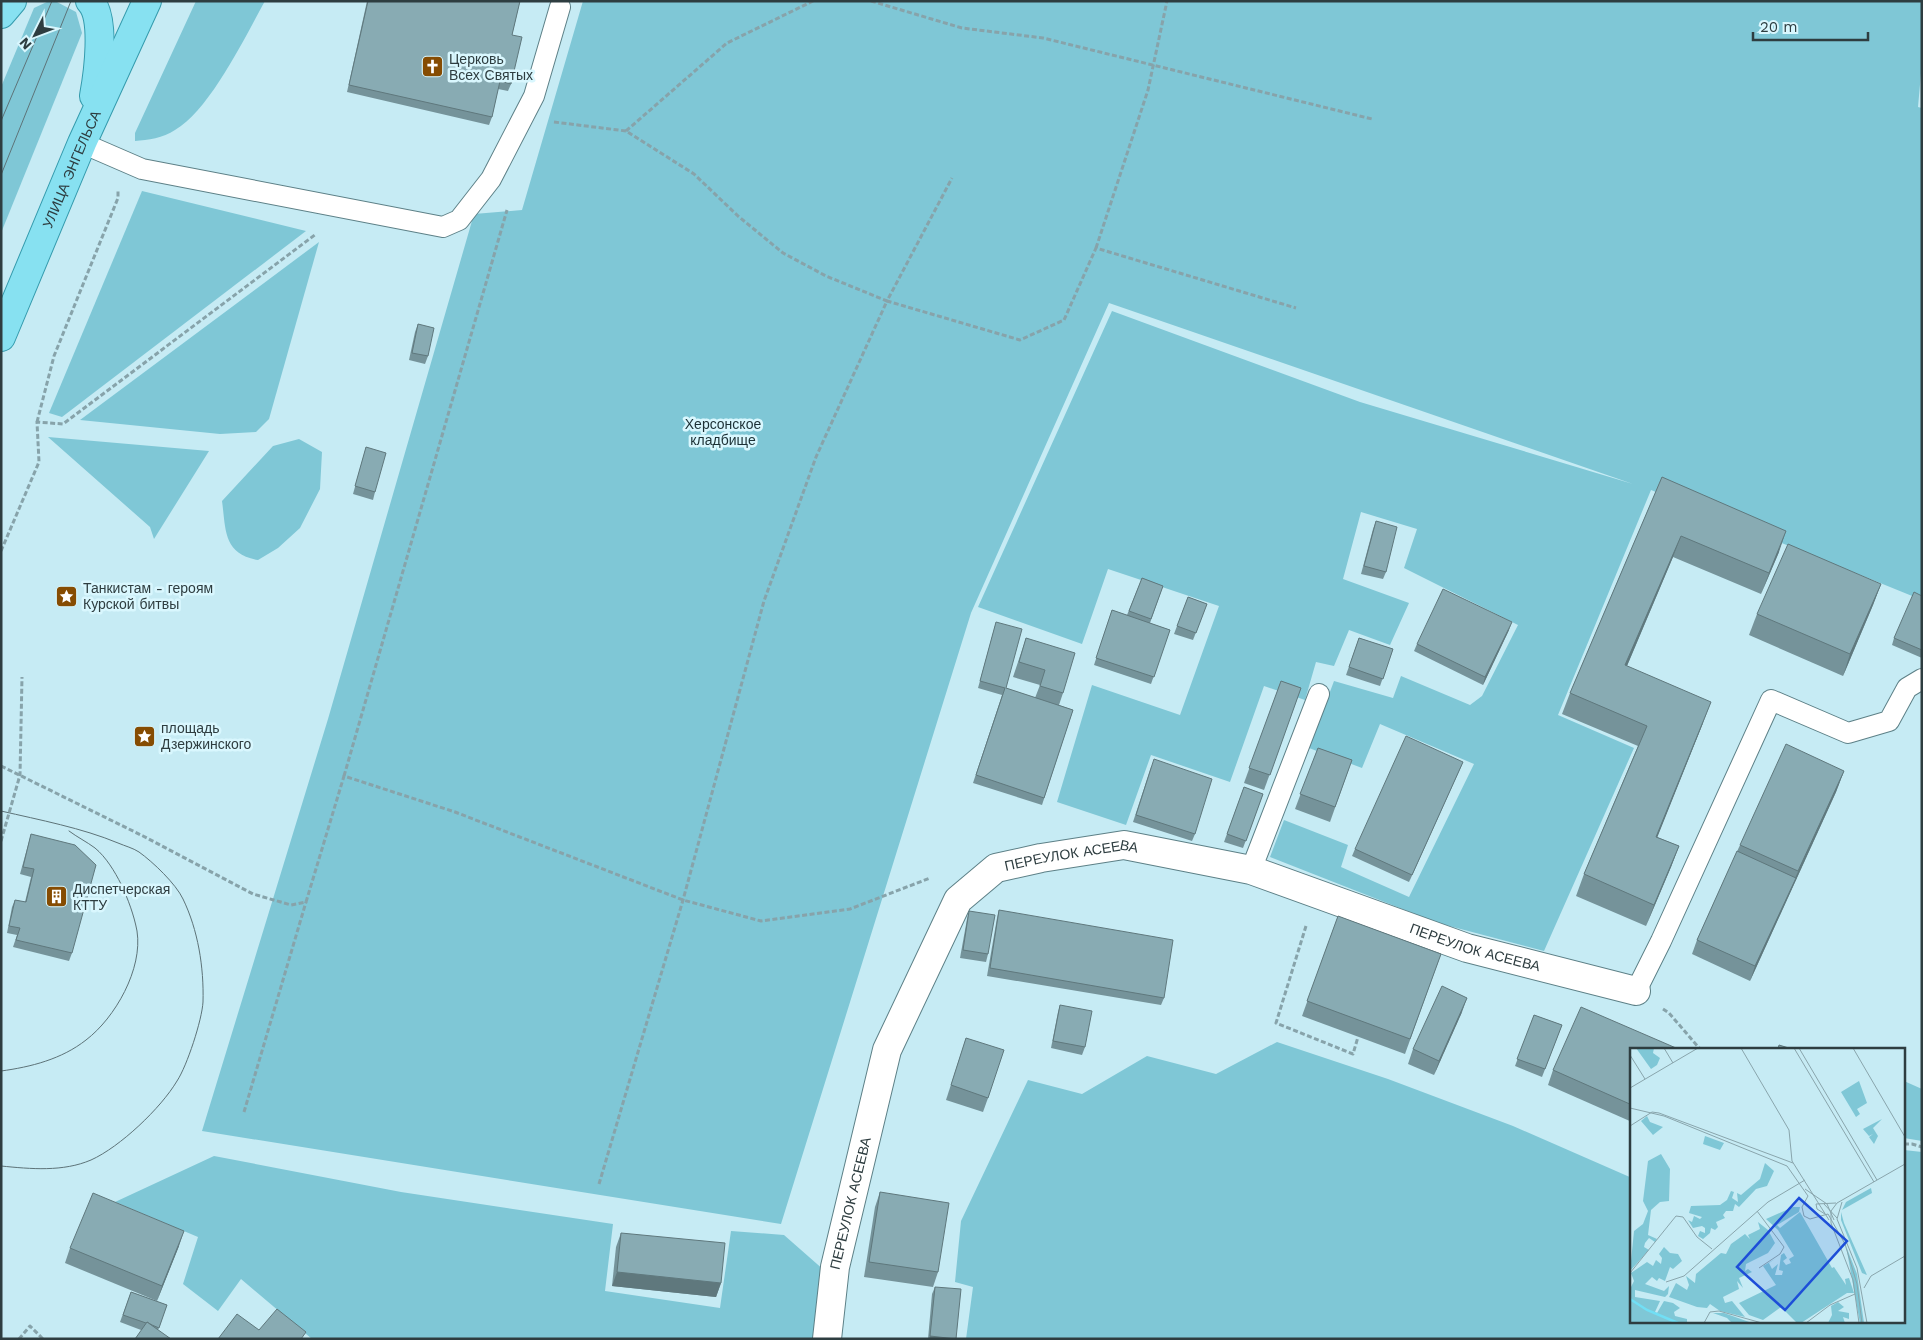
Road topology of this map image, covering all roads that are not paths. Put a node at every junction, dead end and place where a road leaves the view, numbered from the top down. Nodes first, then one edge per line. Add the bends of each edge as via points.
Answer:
1 (12, 1) edge
2 (90, 1) edge
3 (147, 1) edge
4 (560, 7) dead end
5 (1, 14) edge
6 (82, 143) junction
7 (1, 337) edge
8 (1922, 679) edge
9 (1319, 694) dead end
10 (1251, 870) junction
11 (1636, 991) joint
12 (827, 1339) edge

1 - 5 main road
2 - 6 main road via 94,6 100,40 99,64
3 - 6 main road, УЛИЦА ЭНГЕЛЬСА
4 - 6 lane via 534,96 490,179 459,220 443,226 142,169
6 - 7 main road, УЛИЦА ЭНГЕЛЬСА
8 - 11 lane via 1907,688 1888,721 1848,733 1771,700
9 - 10 lane
10 - 11 street, ПЕРЕУЛОК АСЕЕВА via 1467,948
10 - 12 street, ПЕРЕУЛОК АСЕЕВА via 1124,845 996,868 958,900 887,1050 835,1267

